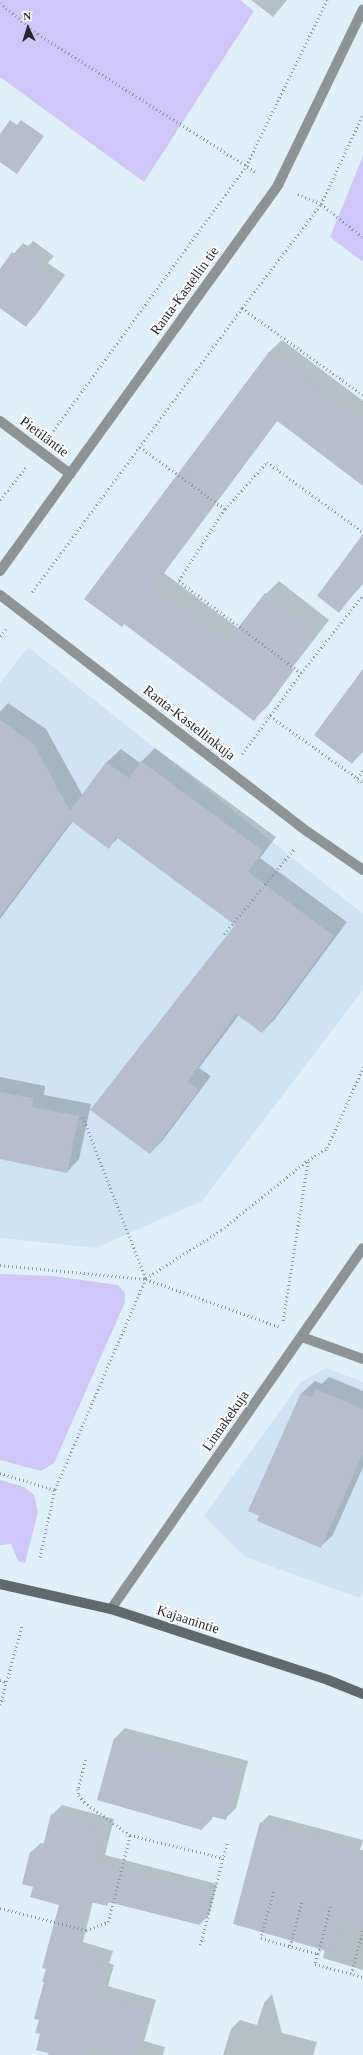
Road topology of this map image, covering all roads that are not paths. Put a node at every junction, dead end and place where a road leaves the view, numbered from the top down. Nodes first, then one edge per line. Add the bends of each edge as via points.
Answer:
1 (363, 9) edge
2 (0, 421) edge
3 (70, 474) junction
4 (0, 571) edge
5 (0, 595) edge
6 (363, 870) edge
7 (363, 1248) edge
8 (302, 1337) junction
9 (363, 1359) edge
10 (0, 1584) edge
11 (111, 1609) junction
12 (363, 1694) edge

1 - 3 street, Ranta-Kastellin tie via 278,185
2 - 3 street, Pietiläntie
3 - 4 street, Ranta-Kastellin tie
5 - 6 street, Ranta-Kastellinkuja via 308,832
7 - 8 street, Linnakekuja
8 - 9 street
8 - 11 street, Linnakekuja
10 - 11 main road, Kajaanintie
11 - 12 main road, Kajaanintie

